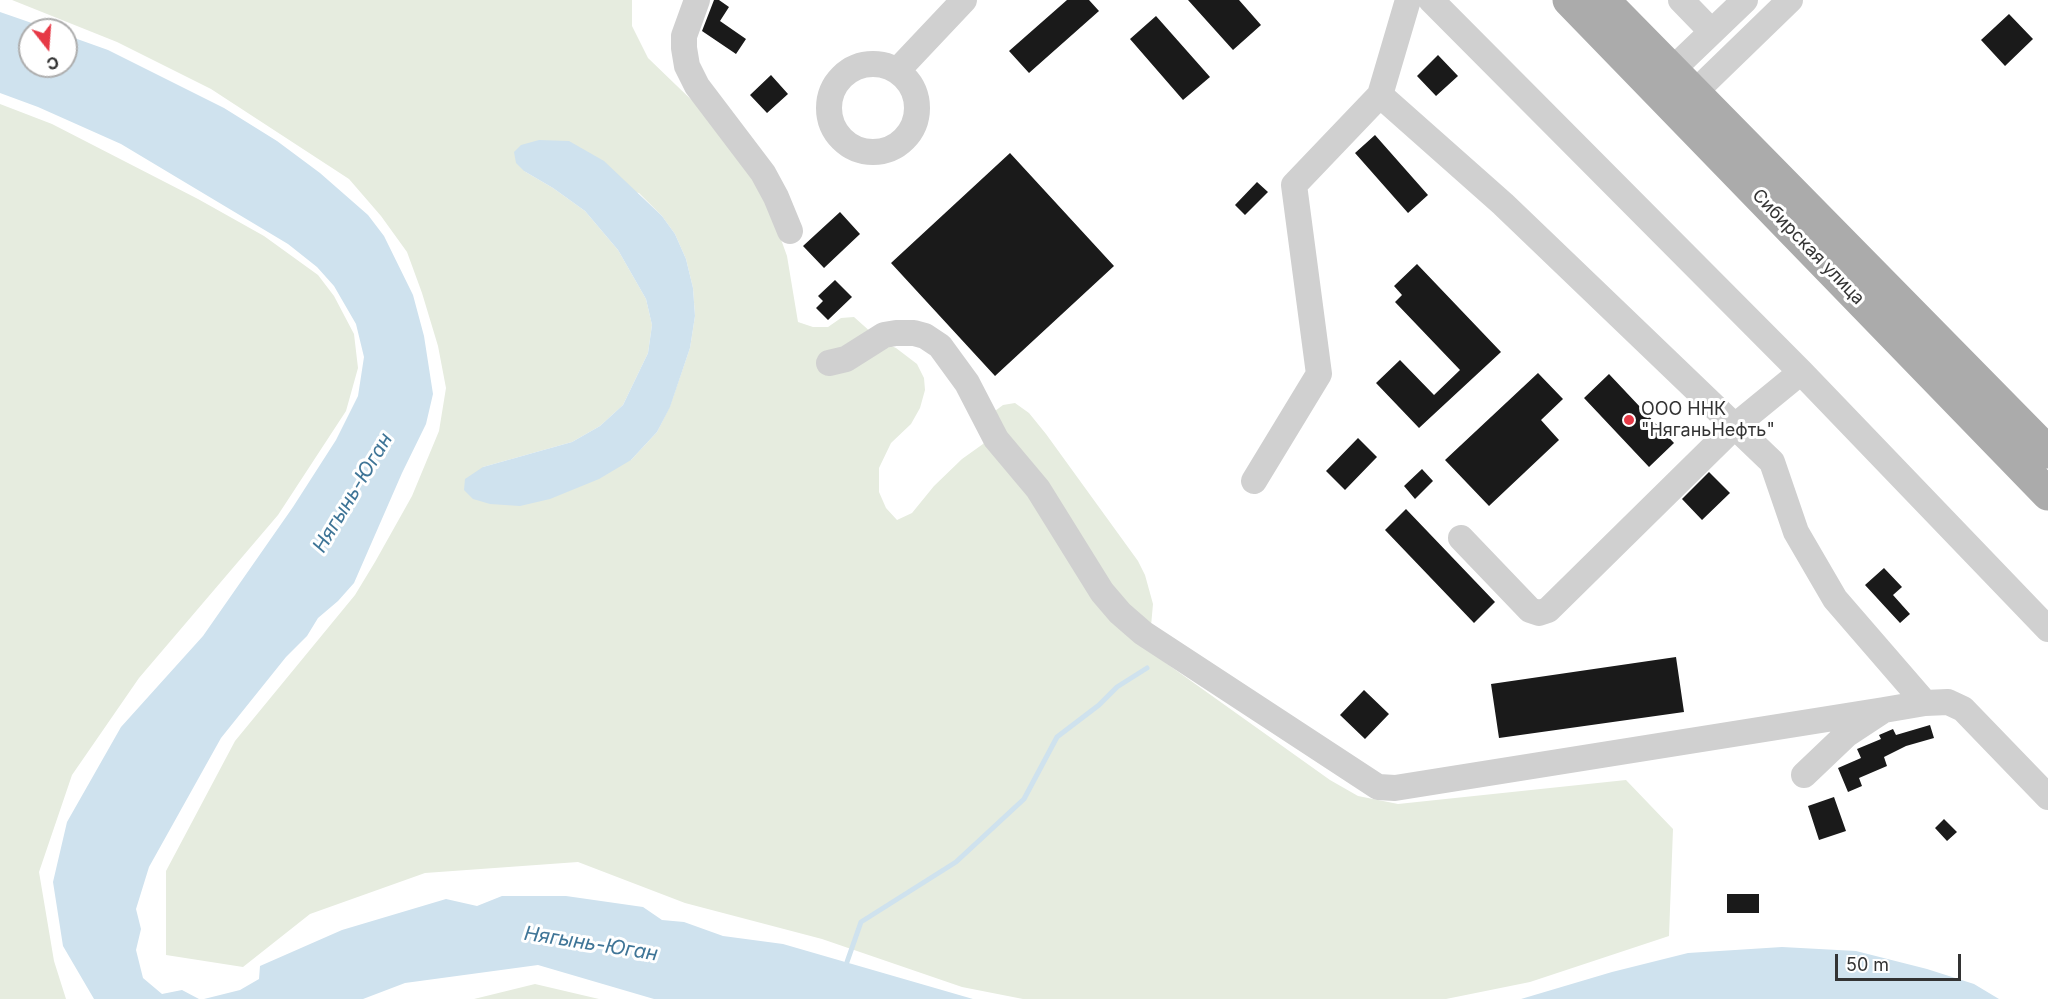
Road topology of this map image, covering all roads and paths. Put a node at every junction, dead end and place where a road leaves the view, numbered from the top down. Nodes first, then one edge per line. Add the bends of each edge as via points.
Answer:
1 (697, 0) edge
2 (964, 0) edge
3 (1408, 0) edge
4 (1431, 0) edge
5 (1569, 0) edge
6 (1603, 0) edge
7 (1681, 0) edge
8 (1790, 0) edge
9 (1738, 2) edge
10 (1712, 32) junction
11 (1672, 70) junction
12 (897, 71) dead end
13 (1694, 93) junction
14 (1380, 95) junction
15 (790, 231) dead end
16 (829, 363) dead end
17 (1801, 372) junction
18 (1988, 412) junction
19 (1735, 426) junction
20 (2048, 452) edge
21 (1254, 481) dead end
22 (2048, 494) edge
23 (1461, 538) dead end
24 (2048, 629) edge
25 (1925, 703) junction
26 (1884, 710) junction
27 (1804, 775) dead end
28 (2048, 797) edge

1 - 15 lane via 684,36 687,66 697,86 763,173
2 - 12 lane
3 - 14 lane
4 - 17 lane
5 - 18 main road, Сибирская улица
6 - 11 main road, Сибирская улица
7 - 10 lane
8 - 13 lane
9 - 10 lane
10 - 11 lane
11 - 13 main road, Сибирская улица
13 - 18 main road, Сибирская улица
14 - 19 lane via 1503,204
14 - 21 lane via 1294,185 1319,374
16 - 26 lane via 838,363 877,339 896,333 925,336 940,346 967,383 996,439 1038,489 1102,592 1120,613 1143,633 1378,787 1395,788
17 - 19 lane
17 - 24 lane
18 - 20 main road, Сибирская улица
18 - 22 main road, Сибирская улица
19 - 23 lane via 1548,610 1530,610
19 - 25 lane via 1772,462 1796,532 1835,598
25 - 26 lane
25 - 28 lane via 1947,702 1962,709
26 - 27 lane via 1846,735

